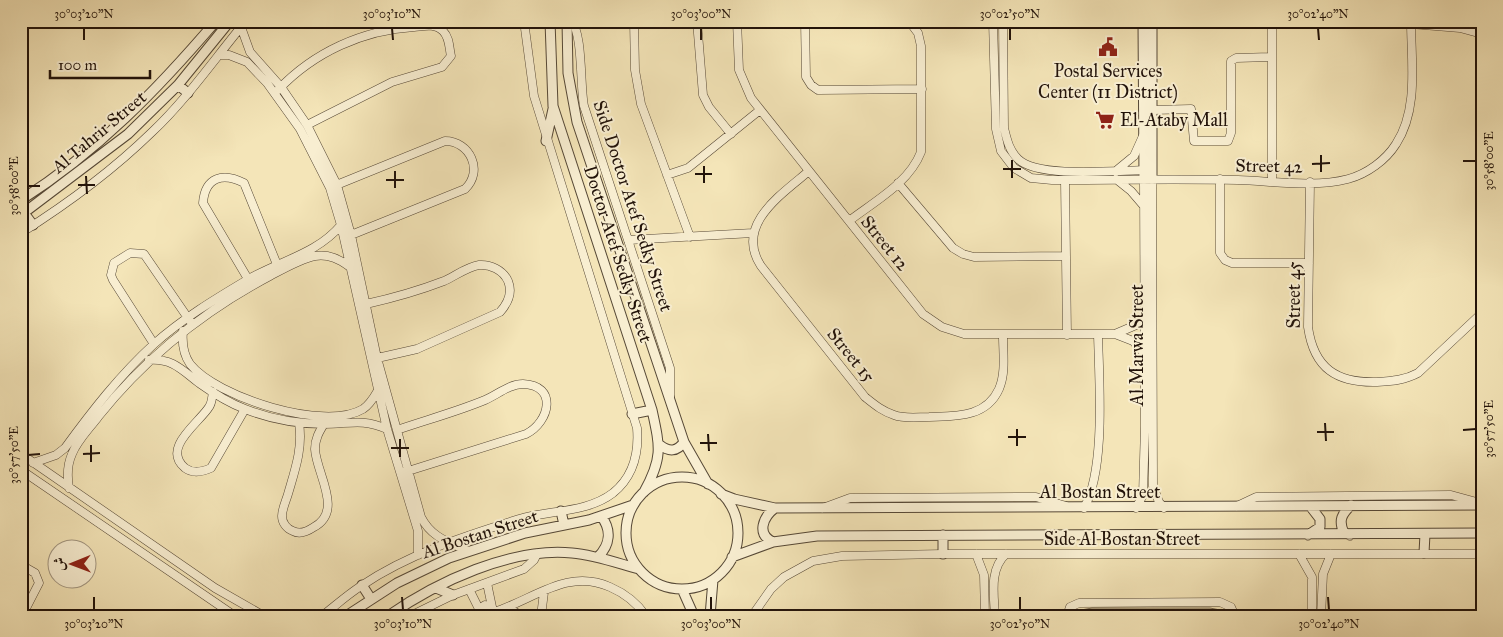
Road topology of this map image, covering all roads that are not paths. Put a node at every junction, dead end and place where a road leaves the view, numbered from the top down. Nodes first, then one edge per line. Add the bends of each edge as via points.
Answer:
1 (216, 21) edge
2 (230, 21) edge
3 (524, 21) edge
4 (550, 21) edge
5 (569, 21) edge
6 (634, 21) edge
7 (696, 21) edge
8 (737, 21) edge
9 (805, 21) edge
10 (909, 21) edge
11 (993, 21) edge
12 (1002, 21) edge
13 (1143, 21) edge
14 (1152, 21) edge
15 (1272, 21) edge
16 (1411, 23) edge
17 (244, 24) edge
18 (1482, 34) edge
19 (219, 55) junction
20 (1270, 57) junction
21 (178, 85) junction
22 (281, 87) junction
23 (922, 89) junction
24 (188, 93) junction
25 (275, 94) junction
26 (553, 106) junction
27 (760, 110) junction
28 (1153, 110) junction
29 (120, 124) junction
30 (308, 125) junction
31 (128, 134) junction
32 (731, 134) junction
33 (1144, 135) junction
34 (546, 141) junction
35 (1116, 170) junction
36 (809, 171) junction
37 (667, 175) junction
38 (1148, 175) junction
39 (1065, 180) junction
40 (1116, 180) junction
41 (1220, 180) junction
42 (1272, 181) junction
43 (1310, 182) junction
44 (898, 184) junction
45 (334, 186) junction
46 (21, 200) edge
47 (1144, 205) junction
48 (23, 214) edge
49 (849, 221) junction
50 (33, 225) junction
51 (341, 225) junction
52 (21, 233) edge
53 (753, 233) junction
54 (351, 235) junction
55 (690, 237) junction
56 (628, 240) junction
57 (1066, 256) junction
58 (1309, 263) junction
59 (350, 267) junction
60 (278, 268) junction
61 (248, 279) junction
62 (366, 304) junction
63 (1482, 313) edge
64 (1144, 315) junction
65 (190, 321) junction
66 (182, 331) junction
67 (1098, 334) junction
68 (1115, 334) junction
69 (1067, 335) junction
70 (1003, 336) junction
71 (154, 344) junction
72 (1143, 352) junction
73 (373, 359) junction
74 (149, 360) junction
75 (213, 392) junction
76 (378, 392) junction
77 (670, 401) junction
78 (245, 409) junction
79 (274, 409) junction
80 (652, 410) junction
81 (632, 414) junction
82 (270, 417) junction
83 (299, 422) junction
84 (324, 424) junction
85 (387, 429) junction
86 (397, 430) junction
87 (75, 440) junction
88 (684, 442) junction
89 (660, 445) junction
90 (21, 454) edge
91 (33, 463) junction
92 (21, 470) edge
93 (404, 472) junction
94 (708, 484) junction
95 (69, 488) junction
96 (644, 492) junction
97 (722, 494) junction
98 (634, 505) junction
99 (1350, 505) junction
100 (1480, 505) edge
101 (1310, 506) junction
102 (1236, 507) junction
103 (775, 508) junction
104 (1084, 508) junction
105 (1136, 508) junction
106 (1164, 508) junction
107 (561, 510) junction
108 (601, 516) junction
109 (564, 525) junction
110 (1482, 533) edge
111 (1425, 534) junction
112 (943, 535) junction
113 (1308, 535) junction
114 (1350, 535) junction
115 (449, 542) junction
116 (772, 542) junction
117 (160, 550) junction
118 (468, 551) junction
119 (1424, 553) junction
120 (537, 554) junction
121 (943, 554) junction
122 (976, 554) junction
123 (1006, 554) junction
124 (1299, 554) junction
125 (1331, 554) junction
126 (1482, 554) edge
127 (418, 555) junction
128 (598, 557) junction
129 (732, 557) junction
130 (152, 561) junction
131 (21, 565) edge
132 (639, 569) junction
133 (1323, 574) junction
134 (1312, 577) junction
135 (713, 580) junction
136 (487, 583) junction
137 (985, 584) junction
138 (994, 584) junction
139 (362, 585) junction
140 (436, 588) junction
141 (469, 589) junction
142 (682, 589) junction
143 (544, 592) junction
144 (453, 595) junction
145 (371, 599) junction
146 (508, 608) junction
147 (493, 612) edge
148 (477, 614) edge
149 (260, 615) edge
150 (22, 616) edge
151 (235, 616) edge
152 (322, 616) edge
153 (346, 616) edge
154 (388, 616) edge
155 (410, 616) edge
156 (522, 616) edge
157 (541, 616) edge
158 (646, 616) edge
159 (694, 616) edge
160 (710, 616) edge
161 (752, 616) edge
162 (986, 616) edge
163 (995, 616) edge
164 (1067, 616) edge
165 (1235, 616) edge
166 (1312, 616) edge
167 (1321, 616) edge

1 - 29 street, Al Tahrir Street via 169,77
2 - 21 street, Al Tahrir Street
3 - 34 street via 534,96
4 - 26 street, Doctor Atef Sedky Street
5 - 56 street, Side Doctor Atef Sedky Street via 578,35 584,106
5 - 77 street, Doctor Atef Sedky Street via 568,73 577,122
6 - 37 street via 635,70 640,96
7 - 32 street via 703,95
8 - 27 street, Street 12 via 739,70
9 - 23 street via 806,77 818,90
10 - 23 street via 922,46
11 - 39 street via 996,129 1001,151 1014,168 1031,178
12 - 35 street via 1004,128 1008,145 1018,160 1034,169 1051,172
13 - 33 street
14 - 28 street
15 - 20 street
16 - 18 street via 1460,28
16 - 43 street, Street 42 via 1411,107 1396,145 1368,171 1350,179
17 - 19 street
17 - 22 street via 250,52
19 - 24 street
19 - 25 street via 247,62
20 - 28 street via 1236,58 1232,61 1231,133 1228,141 1194,141 1191,109
20 - 42 street
21 - 24 street
21 - 31 street, Al Tahrir Street
22 - 25 street
22 - 30 street
22 - 30 street via 314,60 365,36 403,27 426,26 440,28 445,33 451,56 442,68 392,82
23 - 44 street via 921,152 909,175
24 - 50 street via 152,132
25 - 45 street
26 - 34 street
26 - 80 street, Doctor Atef Sedky Street
27 - 32 street
27 - 36 street, Street 12
28 - 38 street
29 - 31 street
29 - 46 street, Al Tahrir Street via 41,188
30 - 45 street
31 - 48 street, Al Tahrir Street
32 - 37 street via 688,168
33 - 35 street via 1134,156
33 - 38 street
34 - 81 street
35 - 38 street
36 - 49 street, Street 12
36 - 53 street via 769,205
37 - 55 street
38 - 40 street
38 - 41 street, Street 42
38 - 47 street, Al Marwa Street
38 - 106 street, Al Marwa Street via 1153,486 1158,502
39 - 40 street
39 - 57 street
40 - 47 street
41 - 42 street, Street 42
41 - 58 street via 1220,253 1225,260 1232,263
42 - 43 street, Street 42
43 - 58 street, Street 45
44 - 49 street
44 - 57 street via 953,248 963,254 974,257
45 - 51 street
45 - 54 street
45 - 54 street via 445,141 464,147 474,162 473,179 465,189
47 - 64 street, Al Marwa Street
48 - 50 street
49 - 70 street, Street 12 via 923,314 942,327 964,334
50 - 52 street
51 - 59 street
51 - 60 street via 322,244
53 - 55 street
53 - 70 street, Street 15 via 753,248 761,266 865,397 888,413 915,417 961,416 976,412 989,403 998,390 1003,375
54 - 62 street
55 - 56 street
56 - 77 street, Side Doctor Atef Sedky Street via 670,368
57 - 69 street
58 - 63 street, Street 45 via 1310,343 1317,358 1342,379 1358,382 1408,378 1418,373
59 - 60 street via 326,256
59 - 73 street
60 - 61 street
60 - 61 street via 244,183 228,177 212,181 204,191 203,202
60 - 65 street
61 - 65 street
62 - 73 street
62 - 73 street via 401,296 477,265 495,268 502,273 510,292 507,304 500,312 417,349
64 - 68 street, Street 12 via 1136,325
64 - 72 street, Al Marwa Street
65 - 66 street
65 - 71 street
65 - 71 street via 144,254 130,253 114,263 111,275
66 - 74 street
66 - 79 street via 183,349 190,365 230,392
67 - 68 street, Street 12
67 - 69 street, Street 12
67 - 104 street via 1100,408 1096,466 1092,494
68 - 72 street, Street 12 via 1133,341
69 - 70 street, Street 12
71 - 87 street via 110,389
72 - 105 street, Al Marwa Street via 1143,496
73 - 76 street
73 - 86 street
74 - 75 street via 177,365
74 - 87 street
75 - 78 street
75 - 78 street via 210,407 180,442 177,451 179,459 189,470 202,472 211,468
76 - 79 street via 367,405 352,414 307,415
76 - 85 street
77 - 88 street, Doctor Atef Sedky Street
78 - 82 street
79 - 82 street
80 - 81 street
80 - 89 street, Doctor Atef Sedky Street
81 - 107 street via 638,442 632,469 624,481 603,500
82 - 83 street
83 - 84 street
83 - 84 street via 299,457 282,515 286,526 303,533 318,526 327,513 328,498 315,451
84 - 85 street via 365,422
85 - 93 street
86 - 93 street
86 - 93 street via 486,400 521,384 537,388 544,393 547,402 542,422 535,430
87 - 91 street via 56,455
87 - 95 street via 68,464
88 - 89 street via 673,451
88 - 94 street, Doctor Atef Sedky Street
89 - 96 street, Doctor Atef Sedky Street via 655,471
90 - 91 street
91 - 95 street
92 - 130 street
93 - 115 street via 425,525
93 - 127 street via 418,531
94 - 96 street via 696,479 675,478 655,484
94 - 97 street
95 - 117 street
96 - 98 street
97 - 103 street, Al Bostan Street
97 - 129 street via 732,508 737,524 737,541
98 - 108 street, Al Bostan Street
98 - 132 street via 627,521 626,538
99 - 100 street, Al Bostan Street
99 - 101 street, Al Bostan Street
99 - 114 street via 1340,519 1344,532
100 - 102 street via 1452,495 1303,496 1256,497
101 - 102 street, Al Bostan Street
101 - 113 street via 1320,519 1320,527
102 - 106 street, Al Bostan Street
103 - 104 street, Al Bostan Street
103 - 116 street via 762,524 765,535
104 - 105 street, Al Bostan Street
105 - 106 street, Al Bostan Street
107 - 109 street
107 - 115 street via 521,518
108 - 109 street, Al Bostan Street
108 - 128 street via 609,537
109 - 118 street, Al Bostan Street
110 - 111 street
111 - 114 street
111 - 119 street
112 - 113 street
112 - 116 street via 818,536
112 - 121 street
113 - 114 street
115 - 118 street
115 - 127 street
116 - 129 street
117 - 130 street
117 - 149 street
118 - 145 street, Al Bostan Street via 414,574
119 - 125 street, Side Al Bostan Street
119 - 126 street, Side Al Bostan Street
120 - 128 street, Al Bostan Street via 571,553
120 - 136 street via 524,569
120 - 140 street, Al Bostan Street via 468,573
121 - 122 street, Side Al Bostan Street
121 - 161 street, Side Al Bostan Street via 826,558 798,568 771,589
122 - 123 street, Side Al Bostan Street
122 - 137 street
123 - 124 street, Side Al Bostan Street
123 - 138 street via 996,568
124 - 125 street, Side Al Bostan Street
124 - 134 street
125 - 133 street
127 - 139 street
128 - 132 street, Al Bostan Street
129 - 135 street
130 - 151 street
131 - 150 street via 35,574 39,583
132 - 142 street via 658,584
133 - 134 street via 1316,572
133 - 167 street
134 - 166 street
135 - 142 street via 698,587
135 - 160 street
136 - 141 street
136 - 147 street
137 - 138 street
137 - 162 street
138 - 163 street
139 - 145 street
139 - 152 street
140 - 144 street
140 - 154 street, Al Bostan Street
141 - 144 street
141 - 148 street
142 - 159 street
143 - 146 street
143 - 157 street
143 - 158 street via 573,580 594,582 618,591
144 - 155 street
145 - 153 street, Al Bostan Street
146 - 147 street
146 - 156 street
147 - 148 street via 485,605
164 - 165 street via 1070,607 1079,603 1210,602 1226,603

